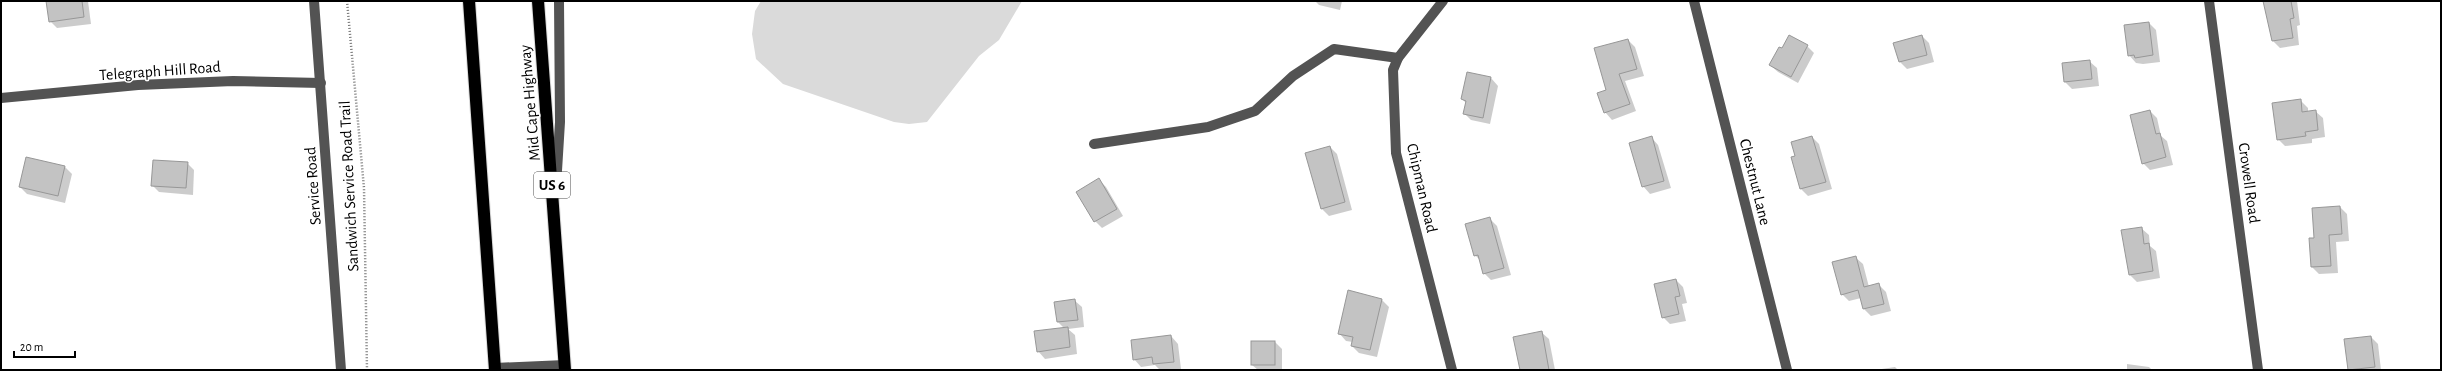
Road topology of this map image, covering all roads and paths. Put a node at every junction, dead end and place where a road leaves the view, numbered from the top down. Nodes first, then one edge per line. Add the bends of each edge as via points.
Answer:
1 (314, 1) edge
2 (347, 1) edge
3 (469, 1) edge
4 (538, 1) edge
5 (559, 1) edge
6 (1443, 1) edge
7 (1694, 1) edge
8 (2209, 1) edge
9 (1398, 58) junction
10 (321, 83) junction
11 (1, 98) edge
12 (1094, 144) dead end
13 (554, 211) junction
14 (565, 367) edge
15 (495, 369) edge
16 (341, 370) edge
17 (367, 370) edge
18 (1452, 370) edge
19 (1787, 370) edge
20 (2258, 370) edge

1 - 10 street, Service Road
2 - 17 path, Sandwich Service Road Trail via 364,188
3 - 15 highway
4 - 13 highway, Mid Cape Highway / US 6
5 - 13 street via 560,122
6 - 9 street, Chipman Road
7 - 19 street, Chestnut Lane
8 - 20 street, Crowell Road
9 - 12 street via 1334,49 1293,76 1255,111 1208,127
9 - 18 street, Chipman Road via 1393,70 1396,153
10 - 11 street, Telegraph Hill Road via 232,81 138,85
10 - 16 street, Service Road
13 - 14 highway, Mid Cape Highway / US 6
14 - 15 street

